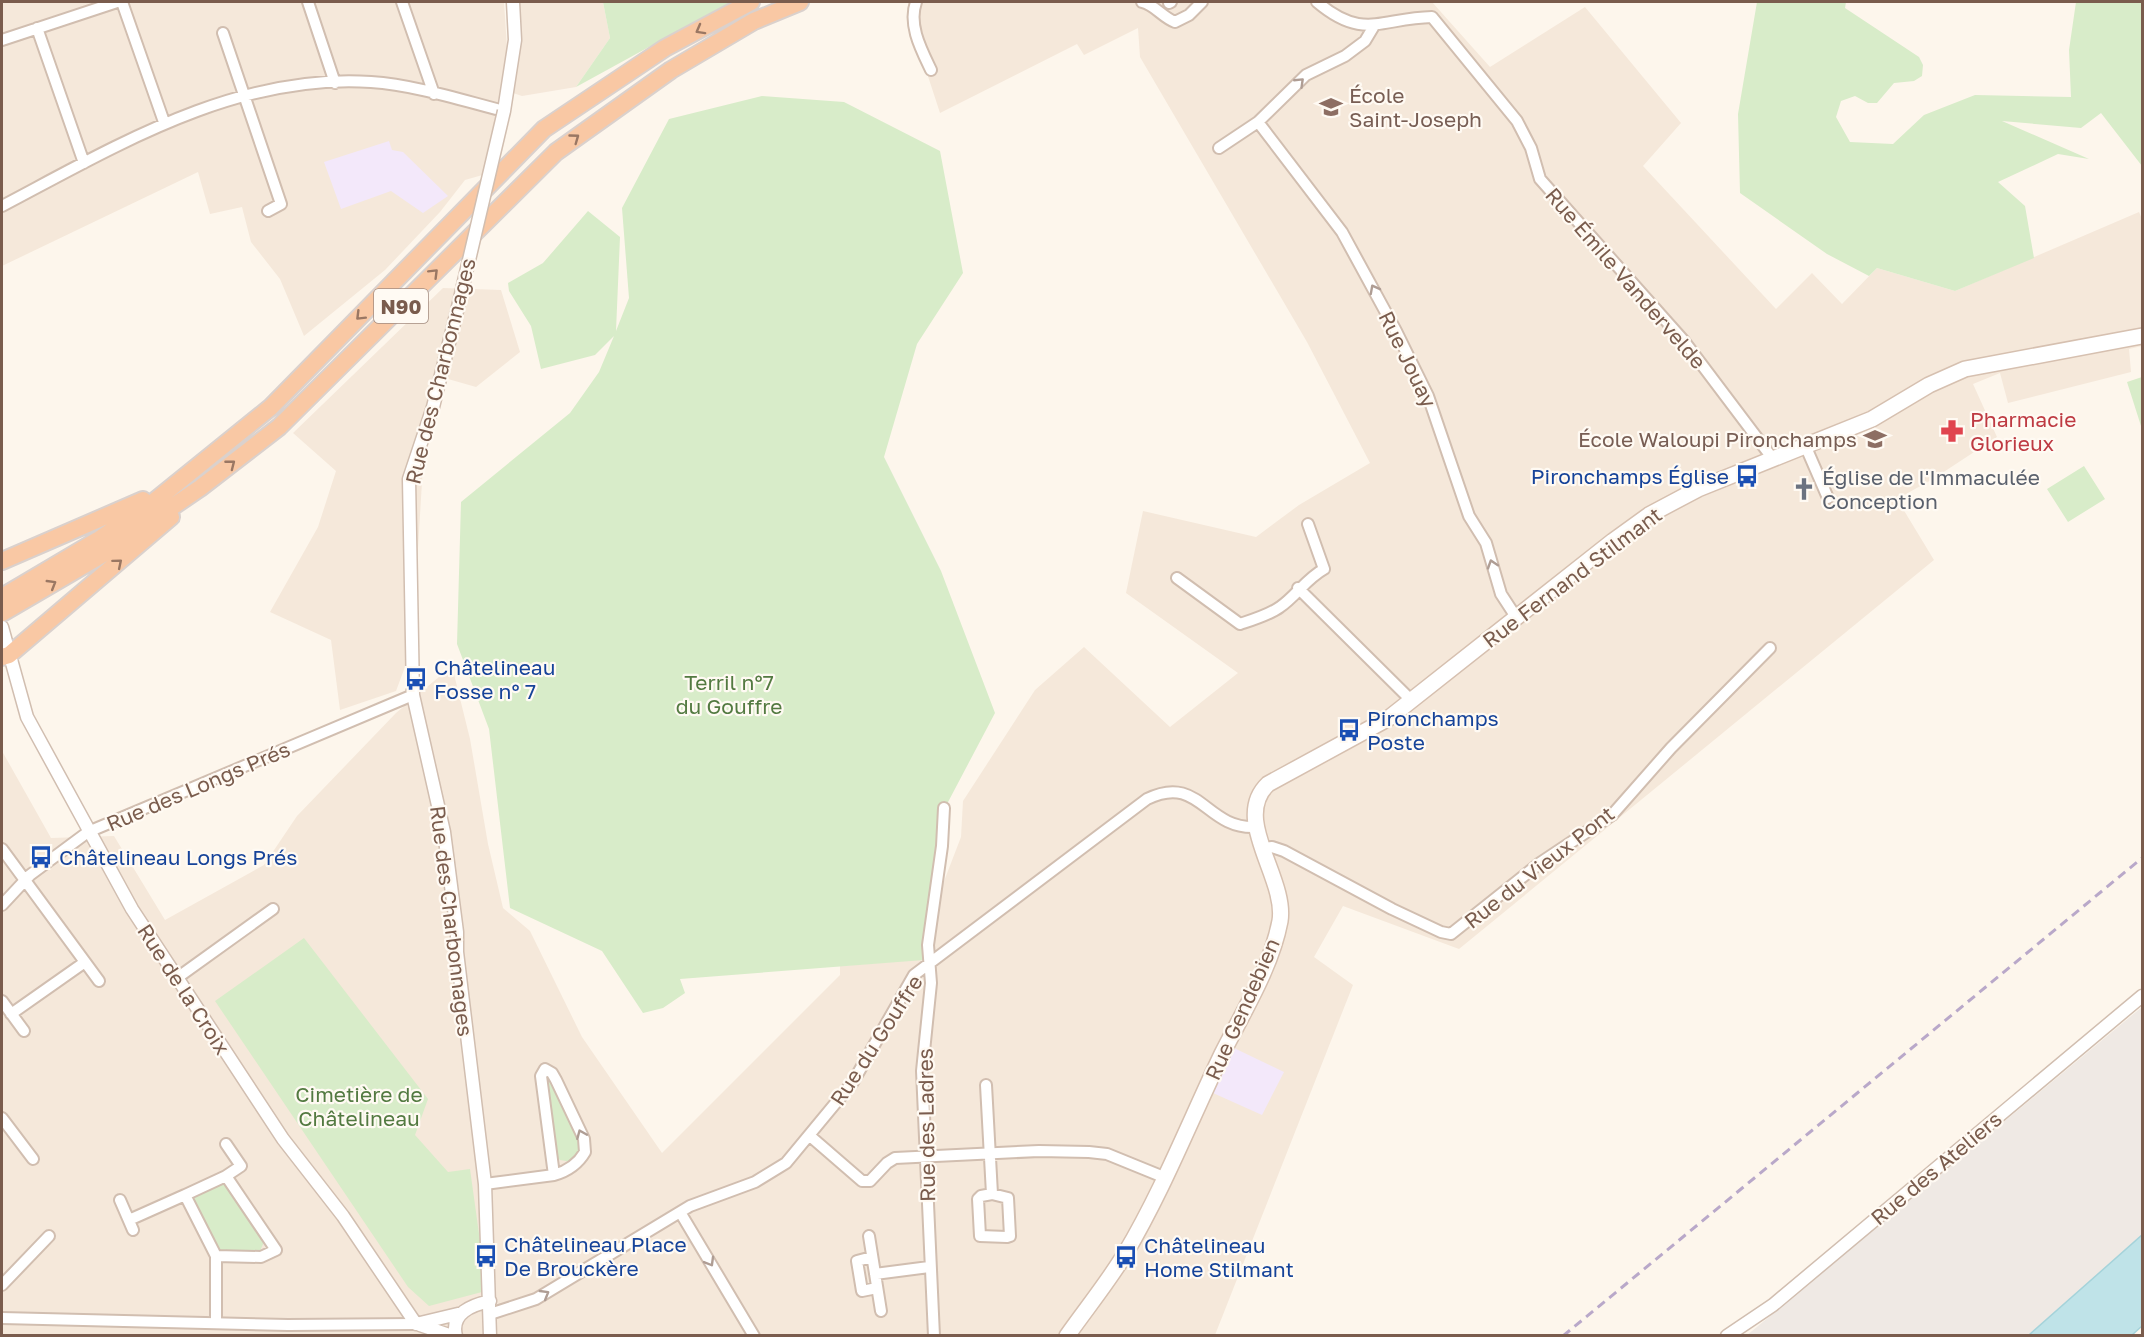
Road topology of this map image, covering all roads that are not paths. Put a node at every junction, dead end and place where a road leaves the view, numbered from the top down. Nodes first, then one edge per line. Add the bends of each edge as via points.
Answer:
1 (117, 2) edge
2 (122, 2) edge
3 (308, 2) edge
4 (402, 2) edge
5 (513, 2) edge
6 (751, 2) edge
7 (800, 2) edge
8 (915, 2) edge
9 (1142, 2) edge
10 (1202, 2) edge
11 (1317, 2) edge
12 (1374, 26) junction
13 (37, 28) junction
14 (223, 33) dead end
15 (2, 40) edge
16 (931, 70) dead end
17 (335, 83) junction
18 (434, 94) junction
19 (245, 96) junction
20 (504, 111) junction
21 (164, 122) junction
22 (1258, 122) junction
23 (1219, 148) dead end
24 (84, 163) junction
25 (2, 206) edge
26 (268, 211) dead end
27 (2142, 336) edge
28 (1805, 445) junction
29 (1773, 459) junction
30 (194, 481) junction
31 (1828, 498) dead end
32 (1308, 524) dead end
33 (2, 561) edge
34 (1177, 578) dead end
35 (1298, 588) junction
36 (2, 597) edge
37 (2, 613) edge
38 (1516, 617) junction
39 (4, 645) edge
40 (1770, 648) dead end
41 (413, 695) junction
42 (1412, 701) junction
43 (944, 808) dead end
44 (1255, 827) junction
45 (88, 832) junction
46 (1264, 848) junction
47 (2, 849) edge
48 (24, 881) junction
49 (2, 905) edge
50 (273, 909) dead end
51 (85, 962) junction
52 (928, 963) junction
53 (177, 978) junction
54 (99, 981) dead end
55 (2142, 996) edge
56 (2, 1001) edge
57 (11, 1014) junction
58 (24, 1031) dead end
59 (986, 1085) dead end
60 (2, 1118) edge
61 (810, 1136) junction
62 (226, 1144) dead end
63 (991, 1153) junction
64 (926, 1156) junction
65 (33, 1159) dead end
66 (554, 1174) junction
67 (226, 1176) junction
68 (1166, 1178) junction
69 (486, 1184) junction
70 (992, 1194) junction
71 (185, 1195) junction
72 (120, 1200) dead end
73 (680, 1212) junction
74 (49, 1236) dead end
75 (869, 1236) dead end
76 (216, 1256) junction
77 (872, 1257) junction
78 (929, 1267) junction
79 (875, 1274) junction
80 (2, 1285) edge
81 (877, 1288) junction
82 (490, 1301) junction
83 (881, 1311) dead end
84 (462, 1313) junction
85 (490, 1314) junction
86 (2, 1318) edge
87 (216, 1321) junction
88 (416, 1324) junction
89 (289, 1330) edge
90 (488, 1333) edge
91 (454, 1335) edge
92 (754, 1335) edge
93 (934, 1335) edge
94 (1067, 1335) edge
95 (1727, 1335) edge

1 - 13 street
2 - 21 street
3 - 17 street
4 - 18 street
5 - 20 street, Rue des Charbonnages via 515,40
6 -> 30 highway, N90 via 665,48 544,129
30 -> 7 highway, N90 via 279,427 556,152 671,70 754,21
8 - 16 street via 916,38
9 - 10 street via 1150,3 1163,17 1175,22
11 - 12 street, Rue Émile Vandervelde via 1333,15
22 -> 12 street via 1306,75 1345,56 1365,41
12 - 29 street, Rue Émile Vandervelde via 1432,17 1516,121 1531,148 1540,179 1684,341
13 - 15 street
13 - 24 street
14 - 19 street
17 - 18 street via 372,82
17 - 19 street
18 - 20 street
19 - 21 street
19 - 26 street via 281,204
20 - 41 street, Rue des Charbonnages, bridge via 433,407 409,479
21 - 24 street
22 - 23 street
38 -> 22 street, Rue Jouay via 1501,594 1486,543 1469,516 1428,396 1396,331 1342,232
24 - 25 street
27 - 28 main road, Rue Fernand Stilmant via 1965,369 1872,419
28 - 29 main road, Rue Fernand Stilmant
28 - 31 street
29 - 38 main road, Rue Fernand Stilmant via 1698,489 1649,515
30 - 33 highway
30 - 36 highway, N90
37 -> 30 highway, N90 via 103,554
39 -> 30 highway via 162,527
32 - 35 street via 1324,569
34 - 35 street via 1239,624 1280,608
35 - 42 street
38 - 42 main road, Rue Fernand Stilmant
39 - 45 street, Rue de la Croix via 27,717
40 - 46 street, Rue du Vieux Pont via 1671,748 1612,815 1540,863 1451,934 1392,909 1284,851
41 - 45 street, Rue des Longs Prés
41 - 69 street, Rue des Charbonnages via 444,832
42 - 44 main road, Rue Gendebien via 1389,718 1268,784 1256,801
43 - 52 street, Rue des Ladres
44 - 46 main road, Rue Gendebien
44 - 52 street, Rue du Gouffre via 1226,822 1184,792 1156,795
45 - 48 street, Rue des Longs Prés
45 - 53 street, Rue de la Croix
46 - 68 main road, Rue Gendebien via 1280,902 1280,920 1269,960
47 - 48 street
48 - 49 street, Rue des Longs Prés
48 - 51 street
50 - 53 street
51 - 54 street
51 - 57 street
52 - 61 street, Rue du Gouffre via 914,975 853,1082
52 - 64 street, Rue des Ladres via 931,983 922,1071
53 - 88 street, Rue de la Croix via 283,1138 343,1216
55 - 95 street, Rue des Ateliers via 1773,1305
56 - 57 street
57 - 58 street
59 - 63 street
60 - 65 street
61 - 64 street via 862,1181 870,1181 895,1158
61 - 73 street, Rue du Gouffre via 772,1173
62 - 67 street via 241,1166
63 - 64 street
63 - 68 street via 1098,1153
63 - 70 street
64 - 78 street, Rue des Ladres
66 -> 66 street via 574,1166 586,1147 552,1073 545,1069 541,1076
66 - 69 street
67 - 71 street
67 - 76 street via 276,1250 261,1257
68 - 94 main road, Rue Gendebien via 1124,1256
69 - 82 street, Rue des Charbonnages
70 - 70 street via 1008,1198 1010,1236 980,1236 978,1199
71 - 72 street via 131,1225
71 - 76 street
85 -> 73 street, Rue du Gouffre via 536,1299
73 -> 92 street
74 - 80 street
75 - 77 street
76 - 87 street
77 - 79 street
77 - 81 street via 857,1260 858,1271 862,1291
78 - 79 street
78 - 93 street, Rue des Ladres
79 - 81 street
81 - 83 street
82 - 84 street
82 - 85 street, Rue des Charbonnages
84 - 88 street
84 - 91 street via 455,1321
85 - 90 street, Rue des Charbonnages
86 - 87 street
87 - 89 street
88 - 89 street
88 - 91 street

